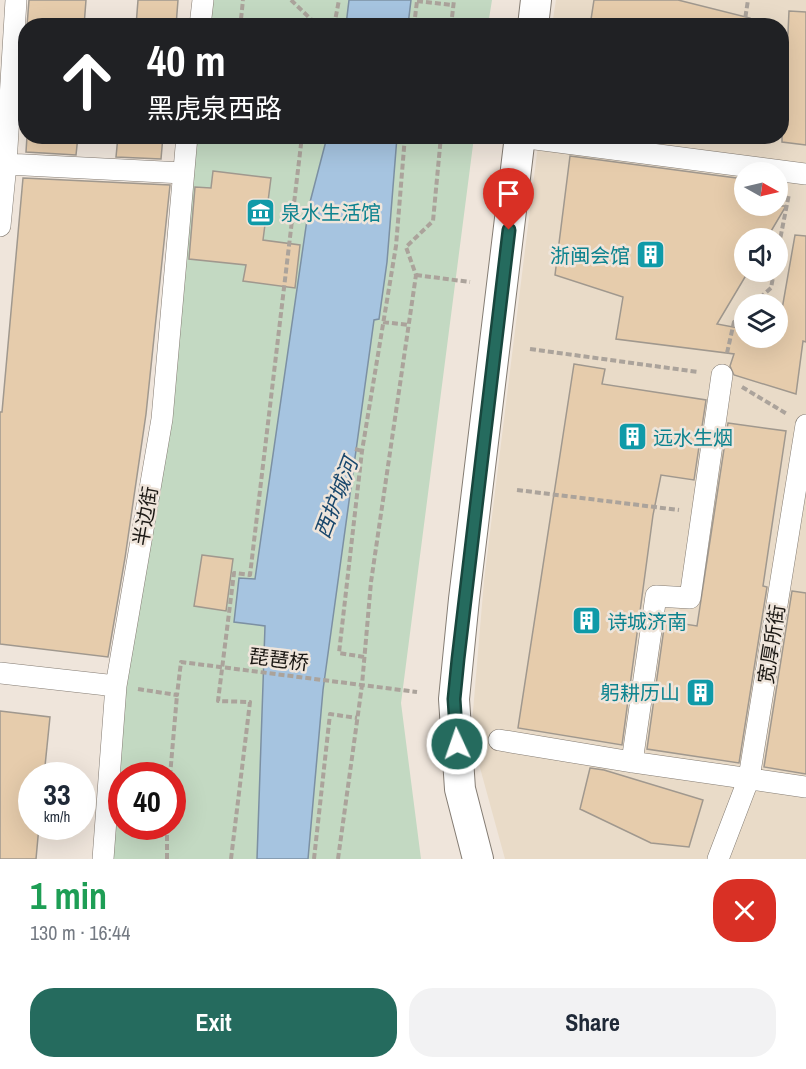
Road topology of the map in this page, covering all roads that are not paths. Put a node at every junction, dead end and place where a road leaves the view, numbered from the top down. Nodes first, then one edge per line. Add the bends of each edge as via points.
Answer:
1 (16, 0) edge
2 (203, 0) edge
3 (536, 0) edge
4 (201, 18) edge
5 (534, 18) edge
6 (186, 144) edge
7 (519, 144) edge
8 (580, 144) edge
9 (6, 164) junction
10 (183, 173) junction
11 (799, 173) edge
12 (0, 226) edge
13 (722, 375) road end
14 (806, 425) edge
15 (0, 673) edge
16 (116, 686) junction
17 (499, 740) dead end
18 (632, 762) junction
19 (749, 778) junction
20 (806, 787) edge
21 (103, 859) edge
22 (478, 859) edge
23 (718, 859) edge

1 - 9 street
2 - 4 street
3 - 5 street
6 - 10 street, 半边街
7 - 22 street via 454,699 460,789
8 - 11 street
9 - 10 street
9 - 12 street
10 - 16 street, 半边街 via 162,419
13 - 18 street via 690,598 656,596
14 - 19 street, 宽厚所街
15 - 16 street
16 - 21 street, 半边街
17 - 18 street
18 - 19 street
19 - 20 street
19 - 23 street, 宽厚所街

